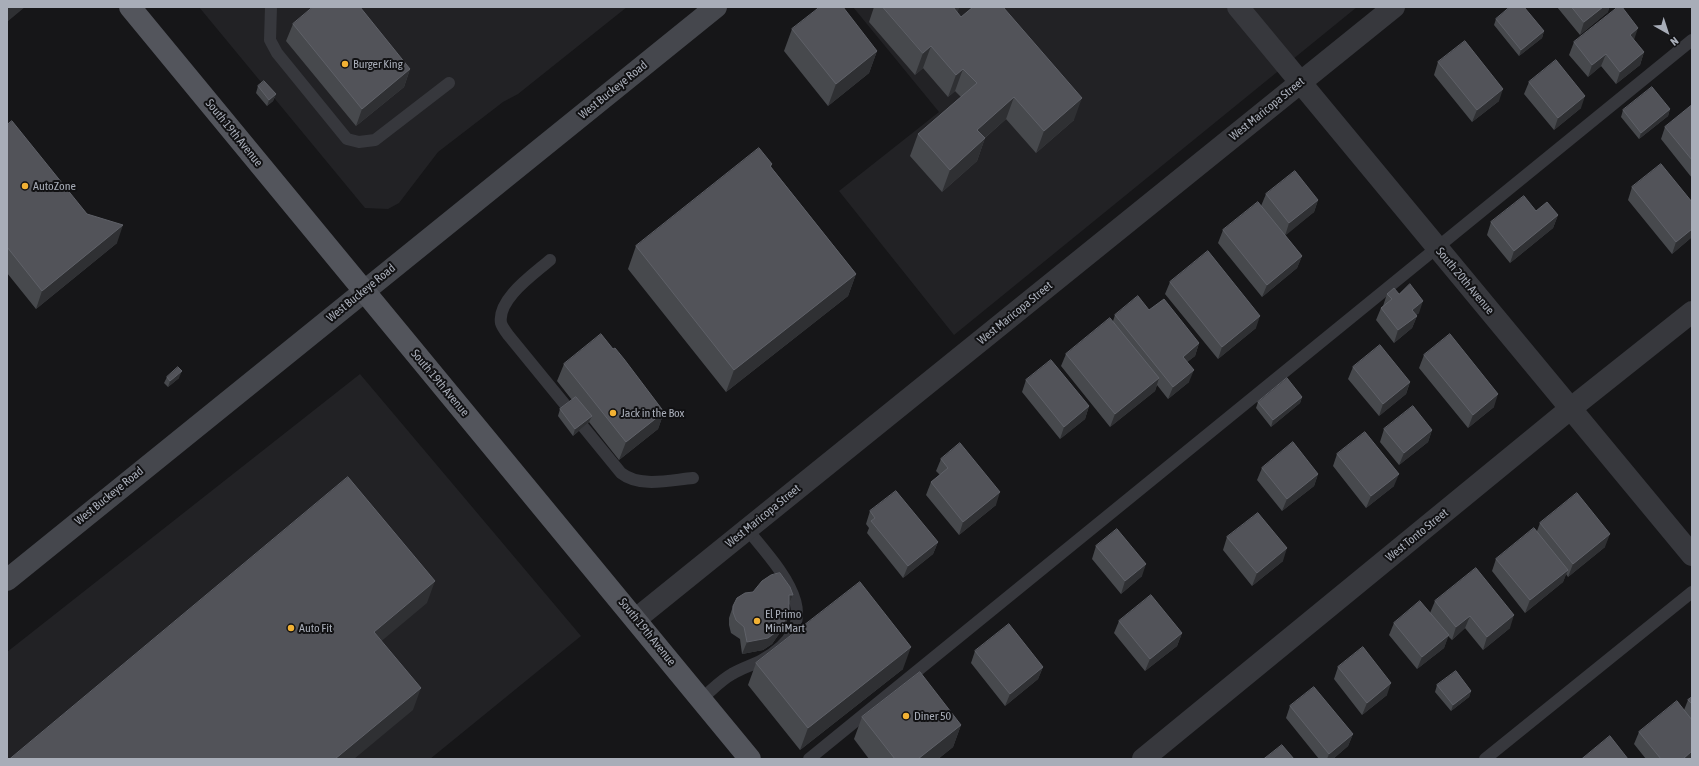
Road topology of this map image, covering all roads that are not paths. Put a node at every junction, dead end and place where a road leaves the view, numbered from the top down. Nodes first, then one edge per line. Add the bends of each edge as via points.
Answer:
1 (130, 7) edge
2 (271, 7) edge
3 (716, 7) edge
4 (1238, 7) edge
5 (1394, 7) edge
6 (1692, 40) edge
7 (1300, 82) junction
8 (449, 83) dead end
9 (1436, 247) junction
10 (550, 260) dead end
11 (363, 291) junction
12 (1692, 312) edge
13 (1570, 409) junction
14 (693, 478) dead end
15 (747, 529) junction
16 (1692, 555) edge
17 (7, 580) edge
18 (1692, 592) edge
19 (636, 619) junction
20 (701, 699) junction
21 (750, 759) edge
22 (809, 759) edge
23 (1143, 759) edge
24 (1485, 759) edge

1 - 11 main road, South 19th Avenue
2 - 8 lane via 270,40 277,53 347,139 359,142 375,140
3 - 11 main road, West Buckeye Road
4 - 7 street, South 20th Avenue
5 - 7 street, West Maricopa Street
6 - 9 lane
7 - 9 street, South 20th Avenue
7 - 15 street, West Maricopa Street
9 - 13 street, South 20th Avenue
9 - 22 lane
10 - 14 lane via 517,288 501,311 501,324 620,474 630,480 646,482
11 - 17 main road, West Buckeye Road
11 - 19 main road, South 19th Avenue
12 - 13 street, West Tonto Street
13 - 16 street, South 20th Avenue
13 - 23 street, West Tonto Street
15 - 19 street, West Maricopa Street
15 - 20 lane via 780,571 792,591 798,605 798,619 792,633 780,647 763,659 731,674
18 - 24 lane
19 - 20 main road, South 19th Avenue
20 - 21 main road, South 19th Avenue

